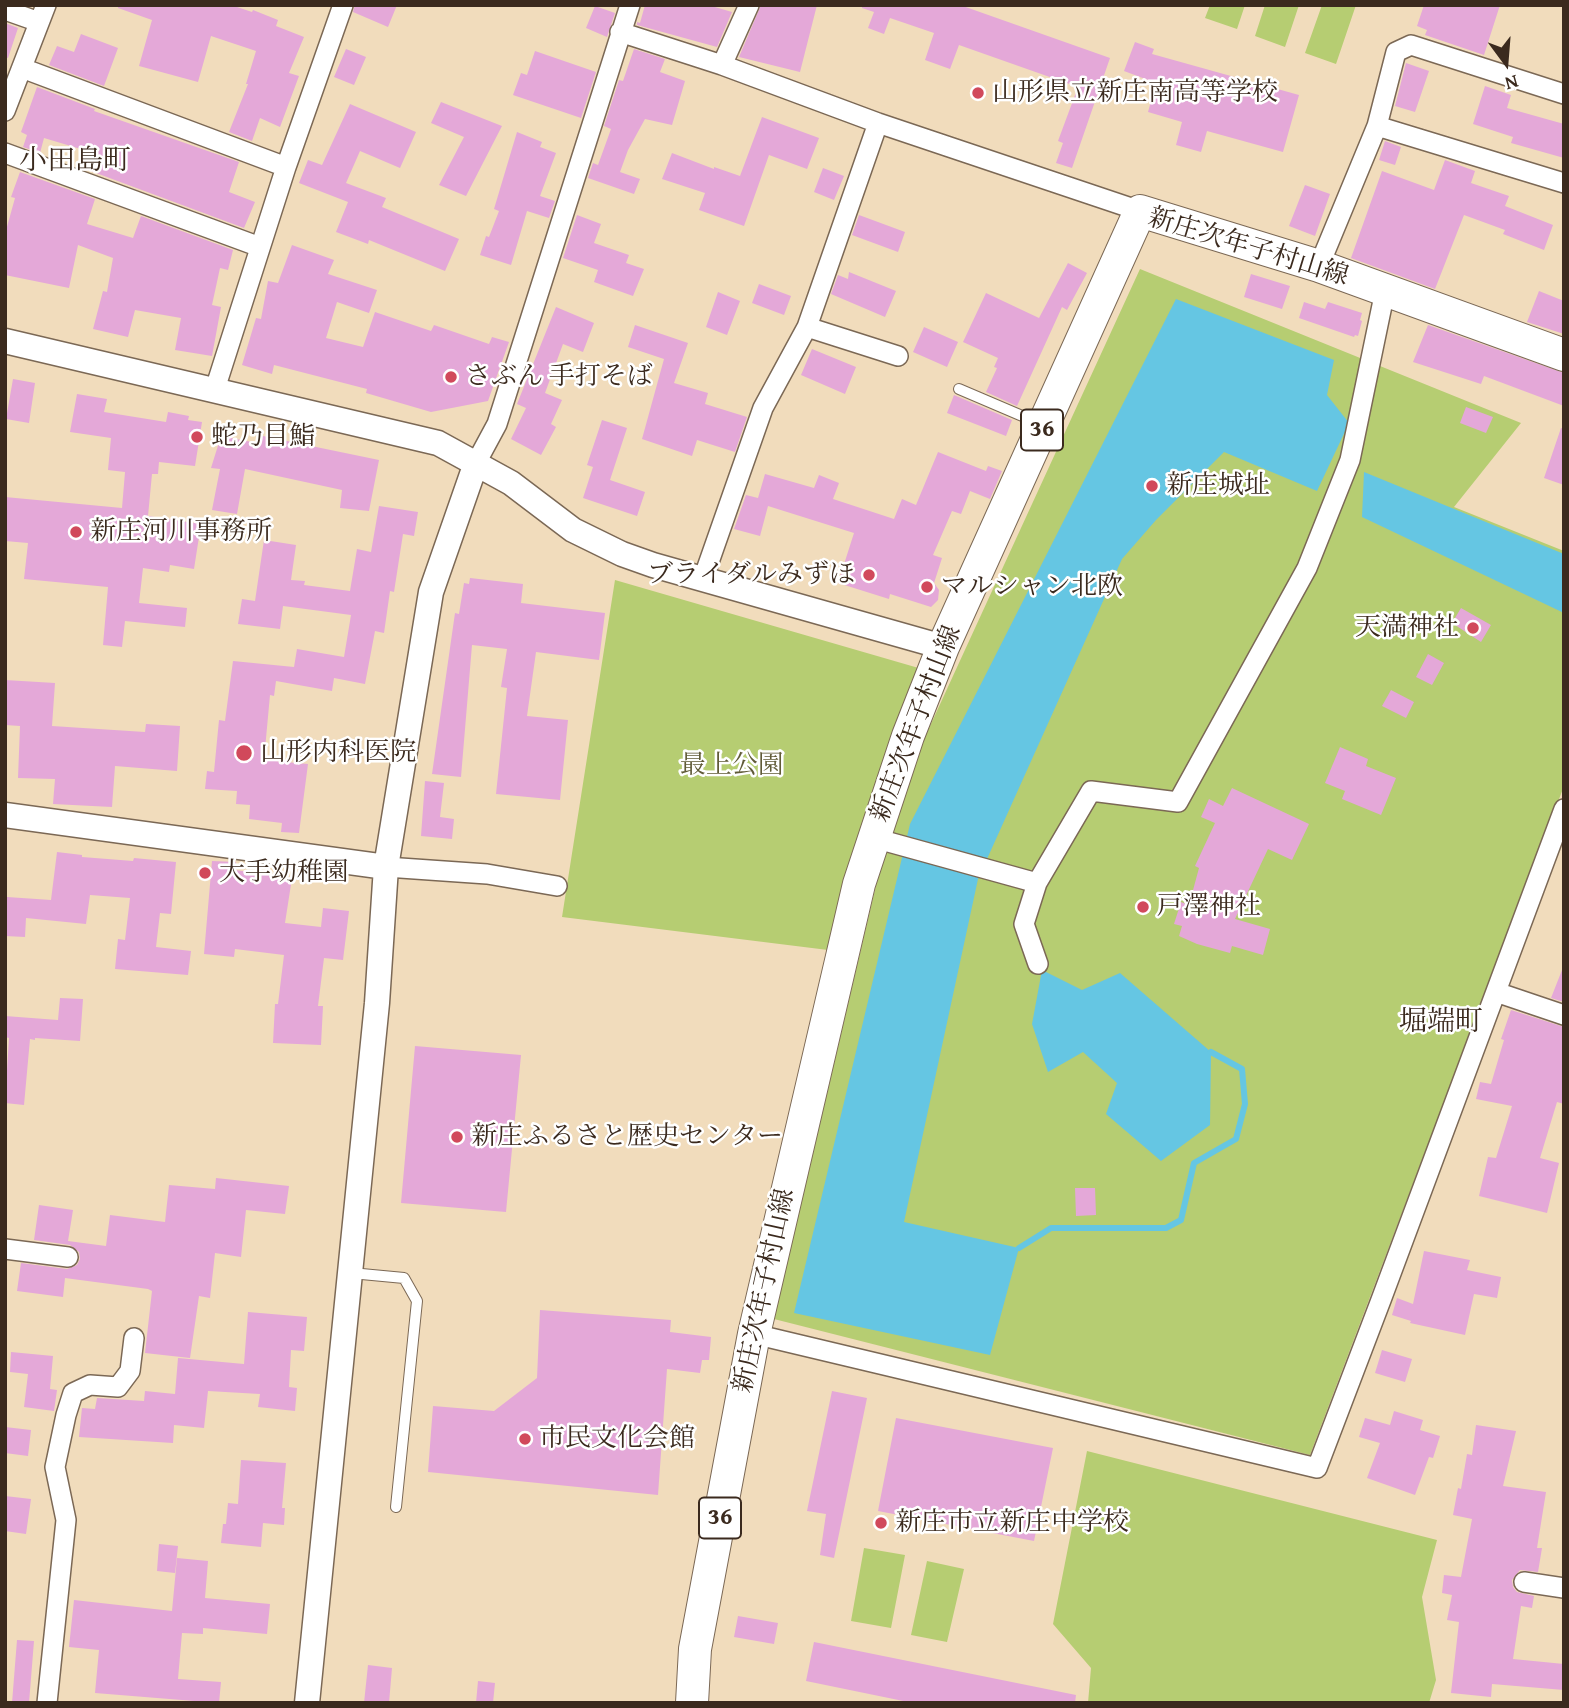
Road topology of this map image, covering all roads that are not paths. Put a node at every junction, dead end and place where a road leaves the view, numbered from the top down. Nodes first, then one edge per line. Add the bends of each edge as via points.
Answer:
1 (343, 5) edge
2 (630, 5) edge
3 (749, 5) edge
4 (5, 10) edge
5 (43, 14) edge
6 (620, 32) junction
7 (722, 65) junction
8 (22, 68) junction
9 (1564, 94) edge
10 (5, 111) edge
11 (878, 123) junction
12 (1377, 125) junction
13 (5, 153) edge
14 (286, 167) junction
15 (1564, 183) edge
16 (1140, 211) junction
17 (260, 247) junction
18 (1319, 266) junction
19 (1385, 291) junction
20 (807, 327) junction
21 (5, 341) edge
22 (1564, 355) edge
23 (898, 356) dead end
24 (215, 389) junction
25 (959, 389) dead end
26 (1044, 425) junction
27 (476, 463) junction
28 (703, 579) junction
29 (943, 647) junction
30 (1564, 809) edge
31 (5, 815) edge
32 (874, 838) junction
33 (386, 867) junction
34 (1037, 883) junction
35 (557, 886) dead end
36 (1038, 964) dead end
37 (1496, 992) junction
38 (1564, 1015) edge
39 (5, 1249) edge
40 (68, 1256) dead end
41 (350, 1273) junction
42 (754, 1334) junction
43 (134, 1338) dead end
44 (396, 1507) dead end
45 (1524, 1583) dead end
46 (1564, 1588) edge
47 (47, 1703) edge
48 (307, 1703) edge
49 (692, 1703) edge

1 - 14 street
2 - 6 street
3 - 7 street
4 - 5 street
5 - 8 street
6 - 7 street
6 - 27 street via 497,424
7 - 11 street
8 - 10 street
8 - 14 street
9 - 12 street via 1411,45 1396,52
11 - 16 street
11 - 20 street
12 - 15 street
12 - 18 street
13 - 17 street
14 - 17 street
16 - 18 main road, 新庄次年子村山線
16 - 26 main road, 新庄次年子村山線 / 36
17 - 24 street
18 - 19 main road, 新庄次年子村山線
19 - 22 main road, 新庄次年子村山線
19 - 34 street via 1350,460 1307,568 1178,802 1091,791
20 - 23 street
20 - 28 street via 763,408
21 - 24 street
24 - 27 street via 438,443
25 - 26 lane
26 - 29 main road, 新庄次年子村山線 / 36
27 - 28 street via 597,543
27 - 33 street via 431,592
28 - 29 street
29 - 32 main road, 新庄次年子村山線 / 36
30 - 37 street
31 - 33 street
32 - 34 street
32 - 42 main road, 新庄次年子村山線 / 36 via 850,915
33 - 35 street via 487,874
33 - 41 street
34 - 36 street via 1024,924
37 - 38 street
37 - 42 street via 1317,1468
39 - 40 street
41 - 44 lane via 404,1278 417,1301
41 - 48 street
42 - 49 main road, 新庄次年子村山線 / 36 via 695,1649
43 - 47 street via 131,1371 118,1387 90,1385 74,1393 66,1415 55,1467 66,1520
45 - 46 street

